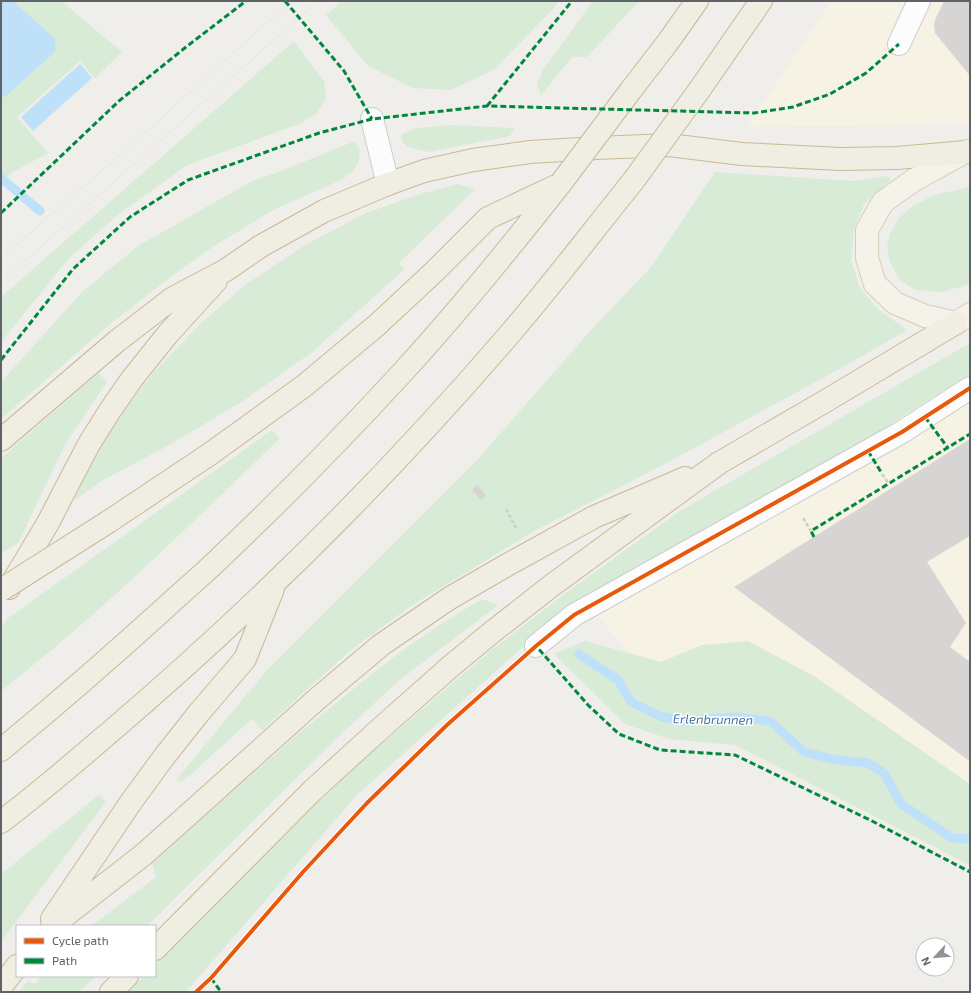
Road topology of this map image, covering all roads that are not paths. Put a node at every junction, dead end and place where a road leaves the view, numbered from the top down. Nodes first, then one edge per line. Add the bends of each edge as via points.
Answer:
1 (697, 1) edge
2 (761, 1) edge
3 (919, 1) edge
4 (899, 44) dead end
5 (372, 119) dead end
6 (967, 151) edge
7 (388, 184) junction
8 (561, 184) junction
9 (226, 270) junction
10 (963, 318) edge
11 (970, 388) edge
12 (1, 440) edge
13 (719, 463) junction
14 (276, 582) junction
15 (1, 590) edge
16 (1, 600) edge
17 (536, 646) dead end
18 (1, 750) edge
19 (1, 822) edge
20 (48, 925) edge
21 (53, 925) edge
22 (156, 948) edge
23 (16, 953) edge
24 (1, 963) edge
25 (16, 967) edge
26 (126, 977) edge
27 (1, 987) edge
28 (111, 992) edge

1 - 8 highway, bridge
2 - 14 highway, bridge via 634,180 565,267 452,400 335,524
3 - 4 lane
5 - 7 lane
6 - 7 highway via 897,158 840,159 742,154 668,145 598,148 530,152 473,160 424,171
6 - 10 main road via 914,180 883,202 867,230 866,258 875,284 895,303 925,316
7 - 9 highway via 324,210 261,246
8 - 15 highway, bridge via 488,218 394,309 304,386 210,454
8 - 18 highway via 406,368 285,494 223,556
9 - 12 highway via 173,298 117,341
9 - 16 highway via 167,335 109,412 89,444 48,523
10 - 13 highway
11 - 17 lane via 902,432 574,616
13 - 21 highway via 594,517 450,598 381,645 143,855
13 - 22 highway via 551,586 451,666 313,790
14 - 19 highway via 152,697
14 - 20 highway via 246,659 164,757
23 - 24 highway
25 - 27 highway
26 - 28 highway

